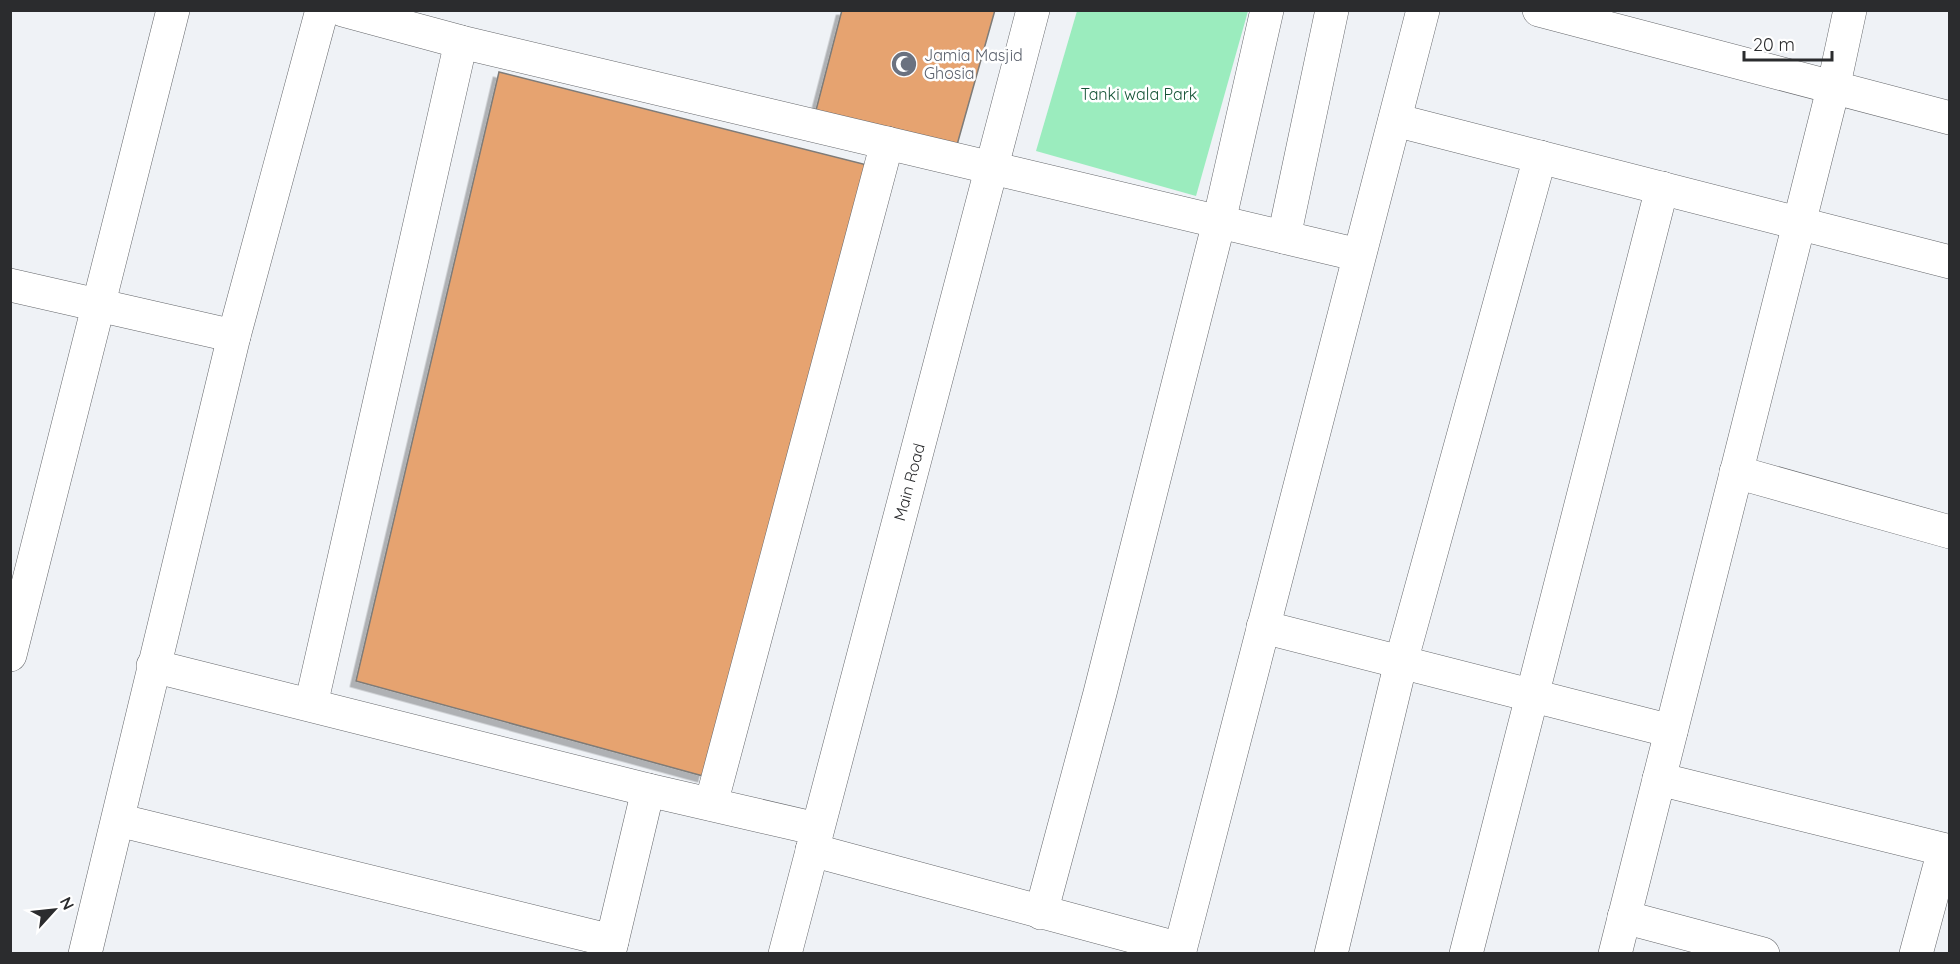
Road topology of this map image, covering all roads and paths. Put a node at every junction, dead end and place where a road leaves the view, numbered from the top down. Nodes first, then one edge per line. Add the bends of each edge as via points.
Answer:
1 (173, 10) edge
2 (322, 10) edge
3 (343, 10) edge
4 (1033, 10) edge
5 (1267, 10) edge
6 (1332, 10) edge
7 (1423, 10) edge
8 (1539, 10) edge
9 (1850, 10) edge
10 (461, 42) junction
11 (1833, 88) junction
12 (1950, 118) edge
13 (1395, 120) junction
14 (887, 143) junction
15 (1540, 157) junction
16 (992, 168) junction
17 (1662, 188) junction
18 (1219, 222) junction
19 (1799, 223) junction
20 (1284, 237) junction
21 (1359, 255) junction
22 (1950, 262) edge
23 (10, 285) edge
24 (100, 305) junction
25 (234, 336) junction
26 (1736, 472) junction
27 (1950, 532) edge
28 (1263, 627) junction
29 (10, 656) edge
30 (1401, 662) junction
31 (153, 666) junction
32 (1532, 696) junction
33 (311, 705) junction
34 (1671, 731) junction
35 (1659, 779) junction
36 (648, 790) junction
37 (711, 804) junction
38 (118, 820) junction
39 (815, 840) junction
40 (1947, 850) edge
41 (1041, 913) junction
42 (1624, 917) junction
43 (610, 947) edge
44 (1179, 951) edge
45 (91, 952) edge
46 (785, 954) edge
47 (1330, 954) edge
48 (1466, 954) edge
49 (1615, 954) edge
50 (1763, 954) edge
51 (1916, 954) edge

1 - 24 street
2 - 25 street
3 - 10 street
4 - 16 street, Main Road
5 - 18 street
6 - 20 street
7 - 13 street
8 - 11 street
9 - 11 street
10 - 14 street
10 - 33 street
11 - 12 street
11 - 19 street
13 - 15 street
13 - 21 street
14 - 16 street
14 - 37 street
15 - 17 street
15 - 30 street
16 - 18 street
16 - 39 street, Main Road
17 - 19 street
17 - 32 street
18 - 20 street
18 - 41 street
19 - 22 street
19 - 26 street
20 - 21 street
21 - 28 street
23 - 24 street
24 - 25 street
24 - 29 street
25 - 31 street
26 - 27 street
26 - 34 street
28 - 30 street
28 - 44 street
30 - 32 street
30 - 47 street
31 - 33 street
31 - 38 street
32 - 34 street
32 - 48 street
33 - 36 street
34 - 35 street
35 - 40 street
35 - 42 street
36 - 37 street
36 - 43 street
37 - 39 street
38 - 43 street
38 - 45 street
39 - 41 street
39 - 46 street, Main Road
40 - 51 street
41 - 44 street
42 - 49 street
42 - 50 street

